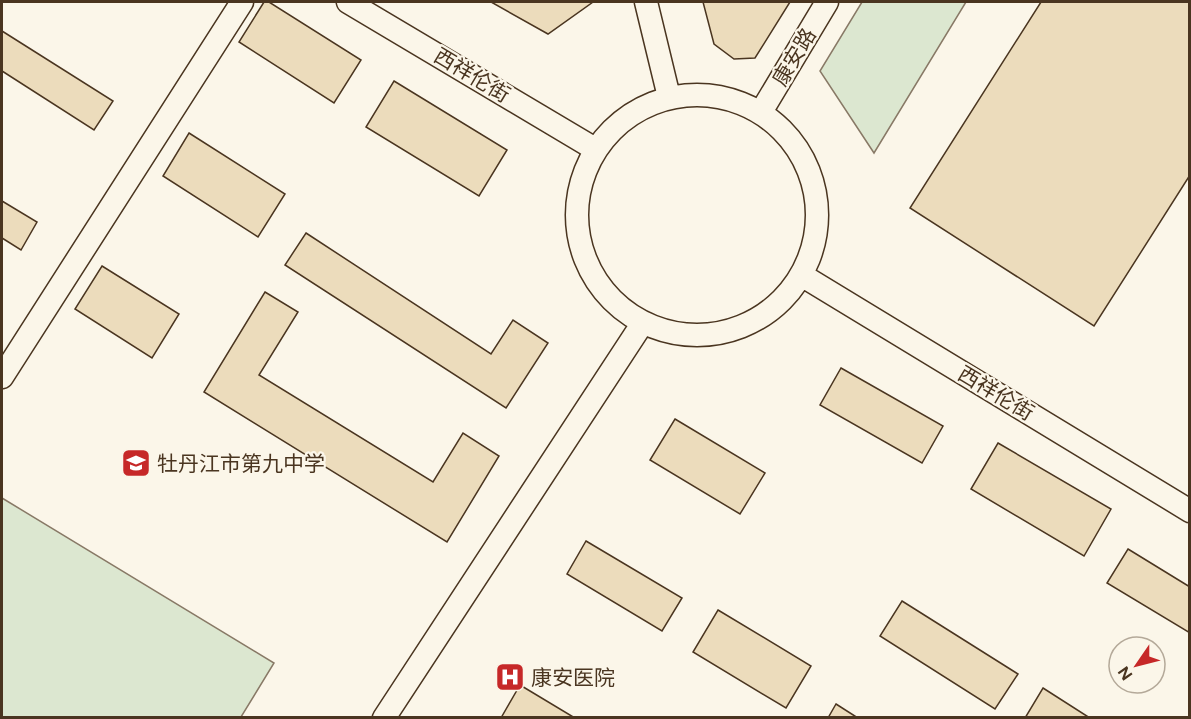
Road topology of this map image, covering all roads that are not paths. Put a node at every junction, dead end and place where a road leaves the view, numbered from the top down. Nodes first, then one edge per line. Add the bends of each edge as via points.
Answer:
1 (242, 2) edge
2 (348, 2) edge
3 (646, 2) edge
4 (827, 2) edge
5 (669, 97) junction
6 (761, 112) junction
7 (595, 149) junction
8 (803, 276) junction
9 (642, 324) junction
10 (2, 377) edge
11 (1190, 511) edge
12 (384, 717) edge

1 - 10 street
2 - 7 street, 西祥伦街
3 - 5 street
4 - 6 street, 康安路
5 - 6 street via 701,94 732,99
5 - 7 street via 640,108 615,126
6 - 8 street via 789,137 808,168 818,204 815,241
7 - 9 street via 579,187 576,227 587,266 609,299
8 - 9 street via 780,305 749,325 714,336 677,335
8 - 11 street, 西祥伦街
9 - 12 street

